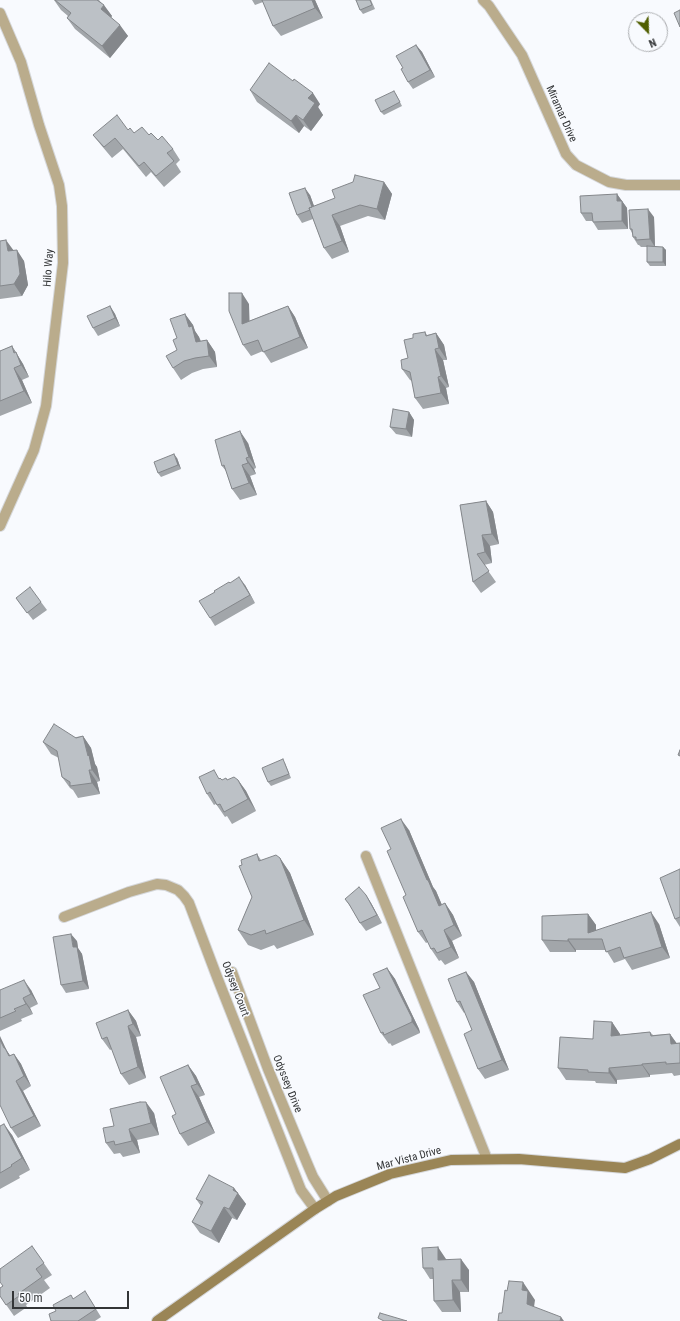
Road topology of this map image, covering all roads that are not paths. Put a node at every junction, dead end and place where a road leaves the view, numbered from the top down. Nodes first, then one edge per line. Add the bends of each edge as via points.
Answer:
1 (483, 0) edge
2 (0, 13) edge
3 (680, 185) edge
4 (0, 526) edge
5 (366, 856) dead end
6 (64, 917) dead end
7 (232, 972) dead end
8 (680, 1144) edge
9 (487, 1159) junction
10 (328, 1201) junction
11 (315, 1209) junction
12 (157, 1321) edge

1 - 3 street, Miramar Drive via 522,55 566,154 576,165 609,182 626,185
2 - 4 street, Hilo Way via 21,62 59,185 63,262 46,406 34,450
5 - 9 street
6 - 11 street, Odysey Court via 157,884 178,890 184,896 189,903 302,1190
7 - 10 street, Odyssey Drive via 306,1163
8 - 9 street, Mar Vista Drive via 625,1168 519,1159
9 - 10 street, Mar Vista Drive via 451,1160 390,1174
10 - 11 street, Mar Vista Drive
11 - 12 street, Mar Vista Drive

